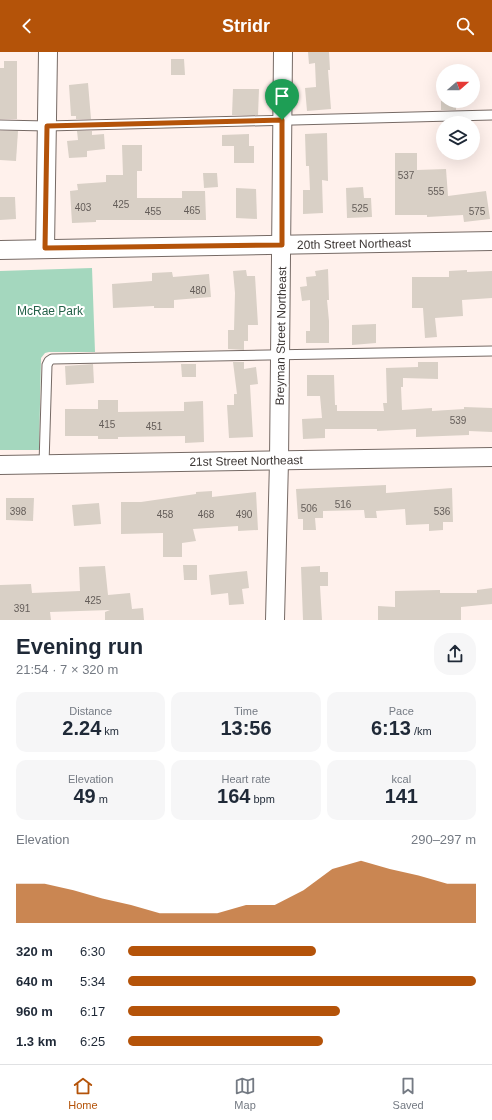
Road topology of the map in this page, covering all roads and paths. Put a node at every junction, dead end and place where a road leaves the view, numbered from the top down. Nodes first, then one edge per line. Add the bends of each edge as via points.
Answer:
1 (48, 52) edge
2 (283, 52) edge
3 (492, 115) edge
4 (282, 120) junction
5 (0, 125) edge
6 (47, 126) junction
7 (492, 242) edge
8 (282, 245) junction
9 (45, 248) junction
10 (0, 250) edge
11 (492, 351) edge
12 (280, 354) junction
13 (492, 457) edge
14 (279, 461) junction
15 (44, 464) junction
16 (0, 465) edge
17 (275, 620) edge

1 - 6 street
2 - 4 street, Breyman Street Northeast
3 - 4 lane
4 - 6 lane
4 - 8 street, Breyman Street Northeast
5 - 6 lane
6 - 9 street
7 - 8 street, 20th Street Northeast
8 - 9 street, 20th Street Northeast
8 - 12 street, Breyman Street Northeast
9 - 10 street, 20th Street Northeast
11 - 12 lane
12 - 14 street, Breyman Street Northeast
12 - 15 lane via 49,360
13 - 14 street, 21st Street Northeast
14 - 15 street, 21st Street Northeast
14 - 17 street, Breyman Street Northeast
15 - 16 street, 21st Street Northeast

